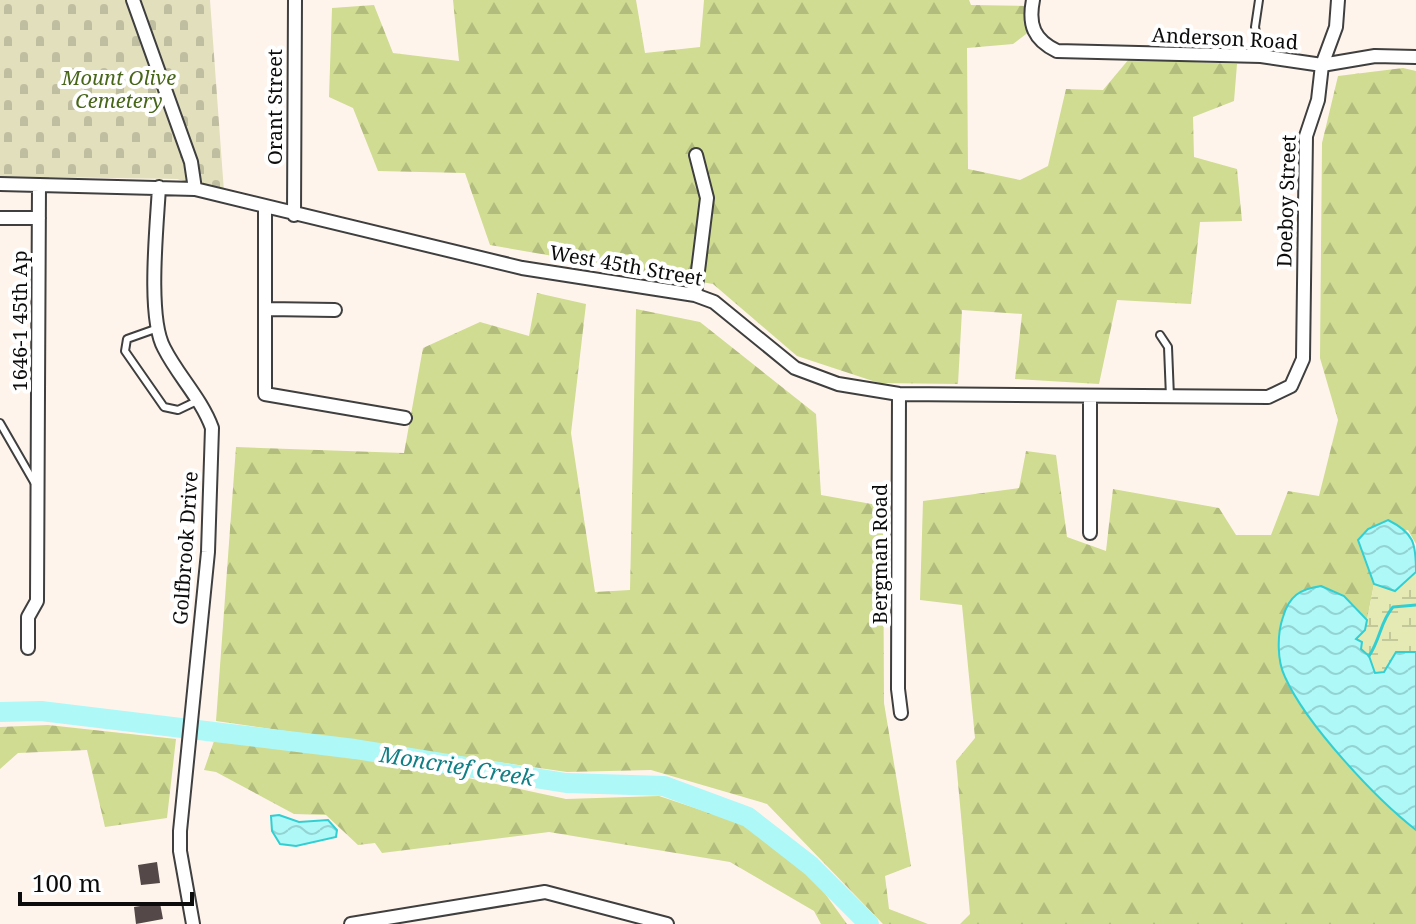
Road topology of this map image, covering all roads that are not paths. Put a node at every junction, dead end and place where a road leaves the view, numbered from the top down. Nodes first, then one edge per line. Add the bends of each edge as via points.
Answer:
1 (133, 0) edge
2 (295, 0) edge
3 (1033, 0) edge
4 (1259, 0) edge
5 (1338, 0) edge
6 (1261, 56) junction
7 (1416, 57) edge
8 (1322, 65) junction
9 (696, 155) dead end
10 (0, 184) edge
11 (39, 185) junction
12 (159, 187) junction
13 (195, 189) junction
14 (265, 208) junction
15 (294, 215) junction
16 (0, 218) edge
17 (39, 218) junction
18 (695, 295) junction
19 (267, 309) junction
20 (335, 310) dead end
21 (158, 328) junction
22 (1160, 335) dead end
23 (1303, 359) joint
24 (899, 394) junction
25 (1090, 396) junction
26 (1170, 397) junction
27 (199, 400) junction
28 (405, 418) dead end
29 (0, 423) edge
30 (37, 488) junction
31 (1090, 533) dead end
32 (28, 648) dead end
33 (901, 713) dead end
34 (423, 918) edge
35 (193, 924) edge
36 (351, 924) edge
37 (667, 924) edge

1 - 13 street via 191,162
2 - 15 street, Orant Street
3 - 6 street, Anderson Road via 1036,36 1057,51
4 - 6 lane via 1255,27
5 - 8 street, Doeboy Street via 1336,27
6 - 8 street, Anderson Road
7 - 8 street, Anderson Road via 1375,56
8 - 23 street, Doeboy Street via 1306,136
9 - 18 street via 707,198
10 - 11 street, West 45th Street
11 - 12 street, West 45th Street
11 - 17 street, 1646-1 45th Ap
12 - 13 street, West 45th Street
12 - 21 street, Golfbrook Drive
13 - 14 street, West 45th Street
14 - 15 street, West 45th Street
14 - 19 street
15 - 18 street, West 45th Street via 522,268
16 - 17 street
17 - 30 street, 1646-1 45th Ap
18 - 24 street, West 45th Street via 714,302 795,368 838,384
19 - 20 street
19 - 28 street via 265,394
21 - 27 street, Golfbrook Drive via 163,347
21 - 27 lane via 127,339 125,351 164,407 178,410
22 - 26 lane via 1168,347
23 - 26 street, West 45th Street via 1291,386 1268,397
24 - 25 street, West 45th Street
24 - 33 street, Bergman Road
25 - 26 street, West 45th Street
25 - 31 street
27 - 35 street, Golfbrook Drive via 212,428 207,568 180,851
29 - 30 lane
30 - 32 street, 1646-1 45th Ap via 37,601 28,617
34 - 36 street
34 - 37 street via 545,892

